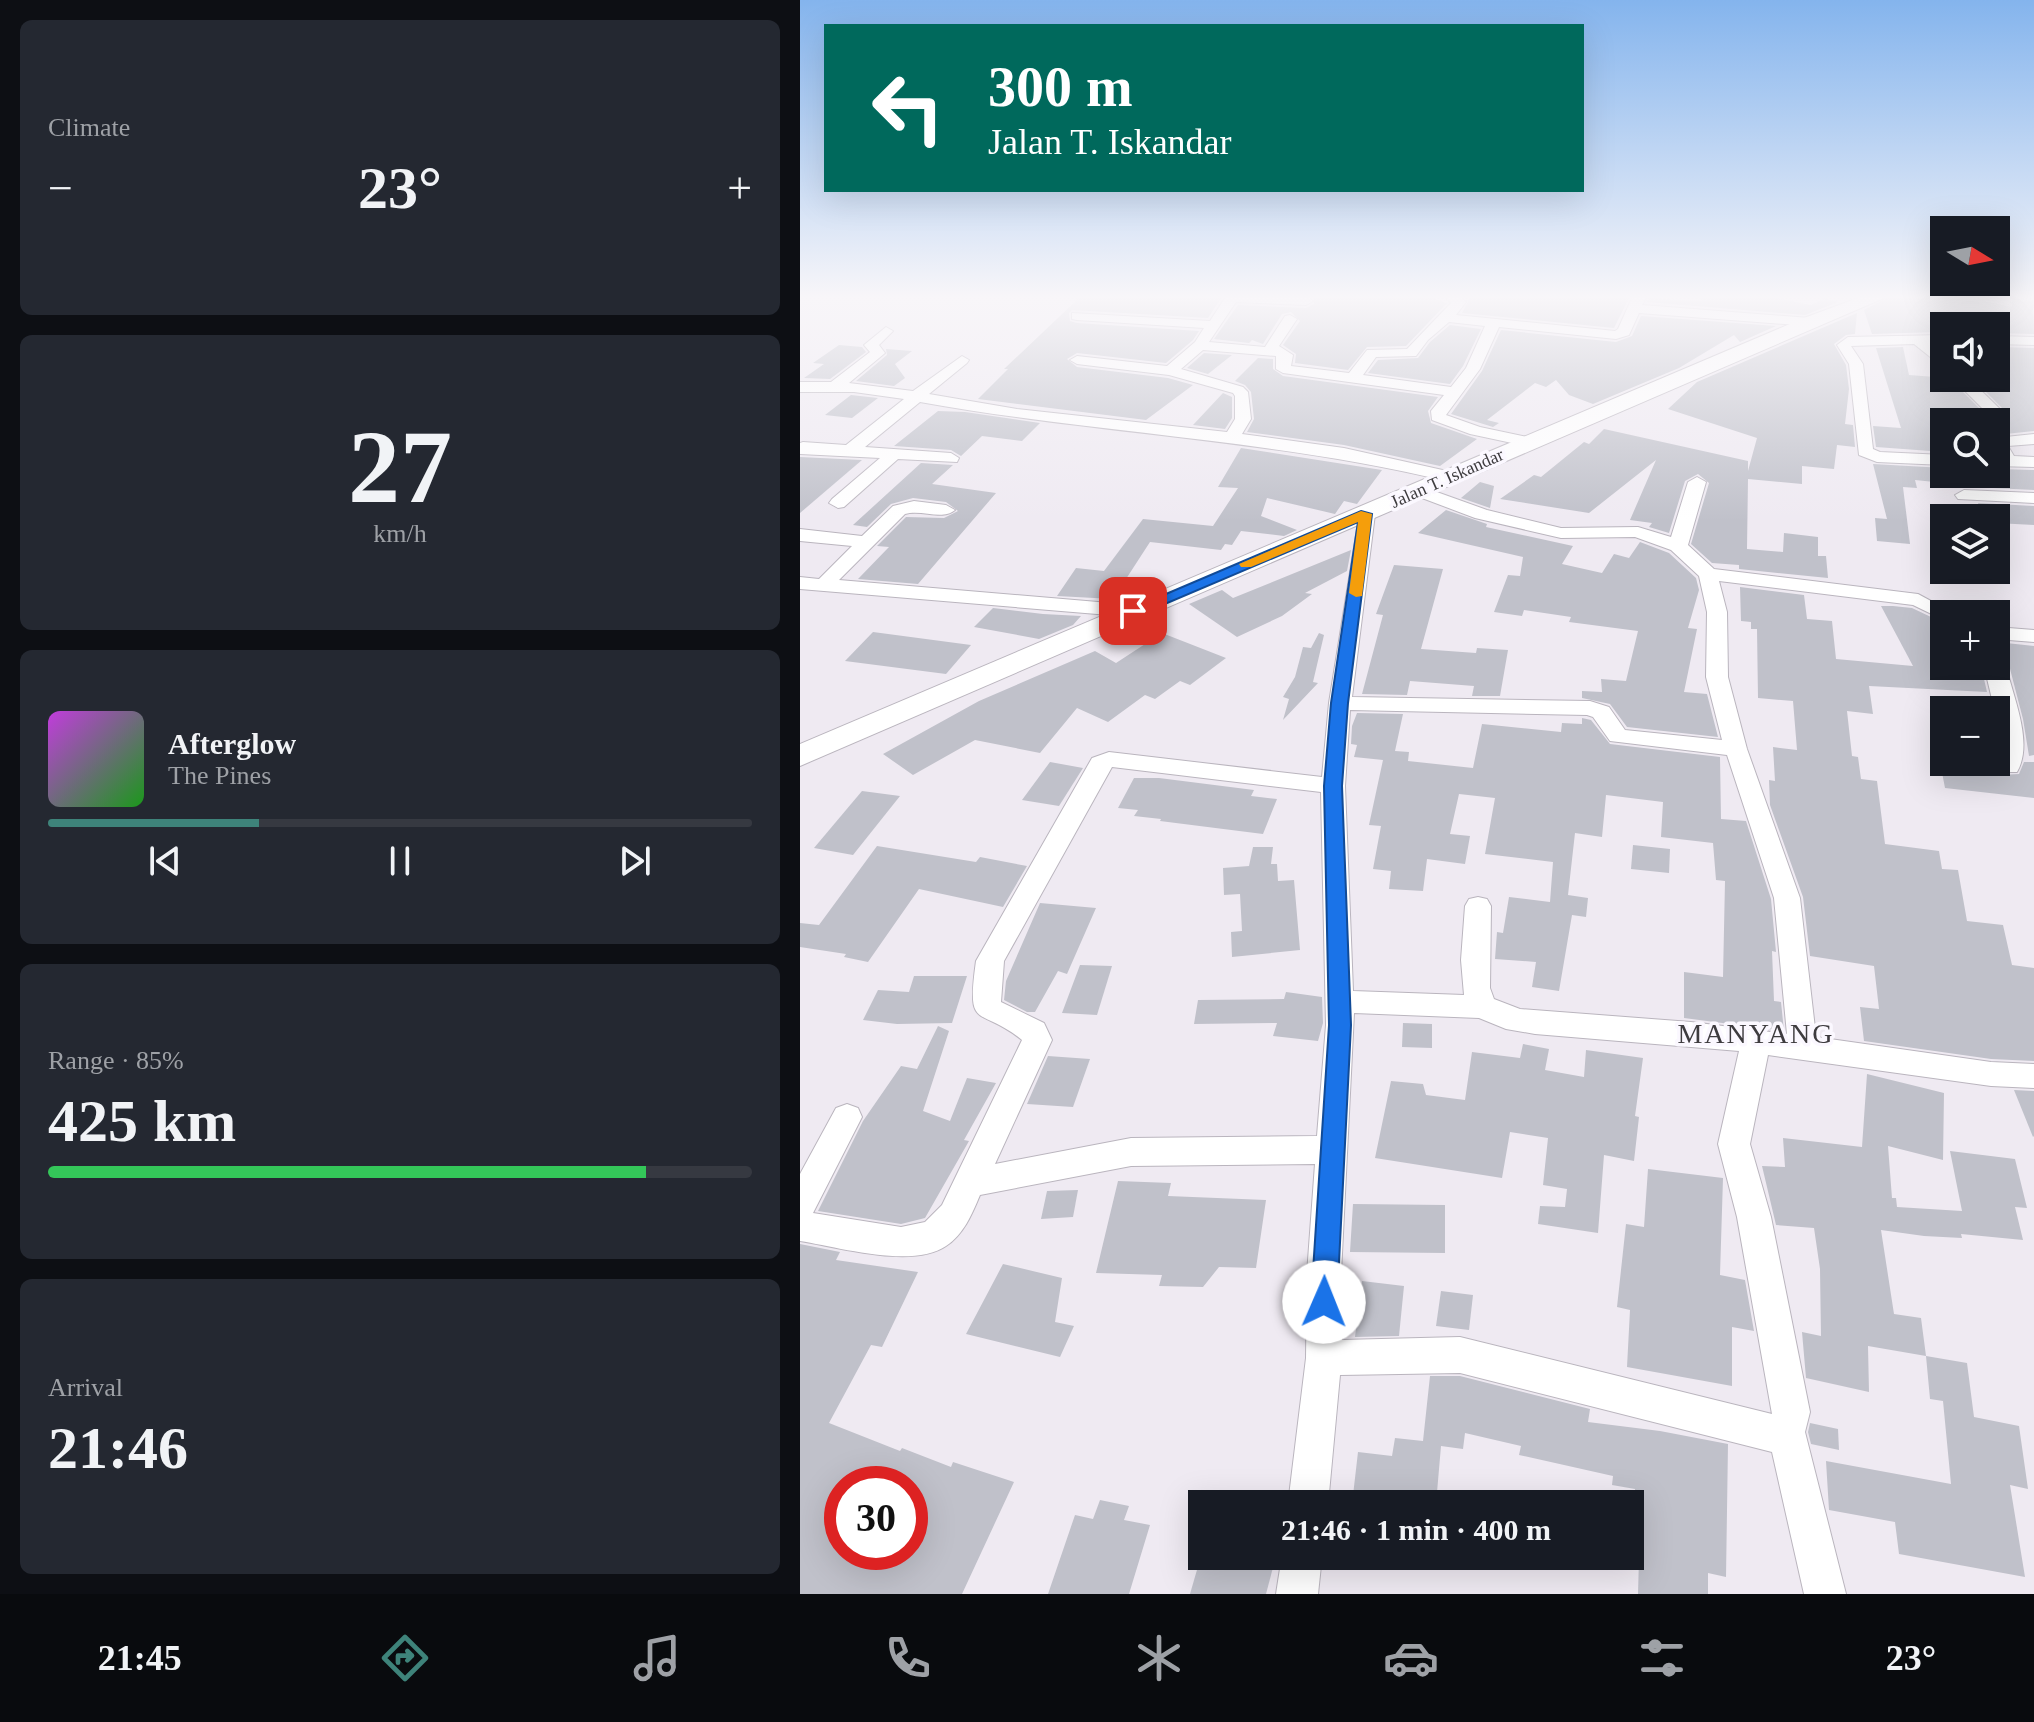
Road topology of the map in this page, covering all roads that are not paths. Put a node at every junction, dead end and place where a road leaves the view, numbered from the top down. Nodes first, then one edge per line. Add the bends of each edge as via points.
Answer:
1 (853, 372) edge
2 (947, 372) edge
3 (1175, 372) edge
4 (1307, 372) edge
5 (1358, 372) edge
6 (1470, 372) edge
7 (1693, 372) edge
8 (1857, 372) edge
9 (1353, 379) junction
10 (800, 387) edge
11 (833, 388) junction
12 (1455, 392) junction
13 (1974, 392) edge
14 (917, 398) junction
15 (1991, 408) dead end
16 (1231, 439) junction
17 (2034, 439) edge
18 (2010, 441) edge
19 (1531, 442) junction
20 (800, 449) edge
21 (849, 451) junction
22 (893, 455) junction
23 (951, 458) dead end
24 (1930, 459) edge
25 (2010, 462) edge
26 (2034, 462) edge
27 (1450, 477) junction
28 (1697, 482) dead end
29 (1420, 491) junction
30 (1964, 495) dead end
31 (2034, 498) edge
32 (838, 503) dead end
33 (946, 510) dead end
34 (1366, 514) junction
35 (800, 535) edge
36 (865, 542) junction
37 (1678, 546) junction
38 (1708, 574) junction
39 (800, 583) edge
40 (824, 585) junction
41 (1930, 606) edge
42 (1133, 611) junction
43 (2010, 634) edge
44 (2034, 636) edge
45 (1999, 680) edge
46 (1340, 703) junction
47 (1736, 749) junction
48 (2019, 753) edge
49 (800, 756) edge
50 (1333, 786) junction
51 (1478, 906) dead end
52 (1339, 1001) junction
53 (1484, 1007) junction
54 (1756, 1041) junction
55 (1803, 1048) junction
56 (2034, 1076) edge
57 (847, 1117) dead end
58 (1331, 1150) junction
59 (969, 1183) junction
60 (800, 1206) edge
61 (800, 1226) edge
62 (1324, 1358) junction
63 (1786, 1430) junction
64 (1310, 1490) edge
65 (1300, 1570) edge
66 (1297, 1594) edge
67 (1825, 1594) edge

1 - 11 street
2 - 14 street
3 - 16 street via 1243,395 1243,419
4 - 9 street
5 - 9 street
6 - 12 street
7 - 19 street, Jalan T. Iskandar
8 - 24 street via 1865,451 1877,457
9 - 12 street
10 - 11 street
11 - 14 street
12 - 19 street via 1439,411 1441,420
13 - 15 street
14 - 16 street
14 - 21 street
16 - 27 street via 1398,462
17 - 18 street
19 - 27 street, Jalan T. Iskandar
20 - 21 street
21 - 22 street
22 - 23 street
22 - 32 street
25 - 26 street
27 - 29 street, Jalan T. Iskandar
28 - 37 street
29 - 34 street, Jalan T. Iskandar
29 - 37 street via 1481,514 1561,533 1627,530
30 - 31 street
33 - 36 street via 899,510
34 - 42 street, Jalan T. Iskandar
34 - 46 street
35 - 36 street
36 - 40 street
37 - 38 street
38 - 41 street via 1918,600
38 - 47 street via 1717,612 1717,677
39 - 40 street
40 - 42 street
42 - 49 street, Jalan T. Iskandar
43 - 44 street
45 - 48 street
46 - 47 street via 1590,708 1601,712 1618,736
46 - 50 street
47 - 55 street via 1787,898
50 - 52 street
50 - 59 street via 1109,759 1100,763 990,961 985,998 989,1009 1034,1031 1037,1040
51 - 53 street via 1474,992
52 - 53 street
52 - 58 street
53 - 54 street via 1534,1023 1684,1031
54 - 55 street
54 - 63 street via 1734,1144 1754,1217 1791,1412
55 - 56 street
57 - 60 street
58 - 59 street via 1131,1152
58 - 62 street
59 - 61 street via 954,1216 934,1236 901,1242
62 - 63 street via 1460,1355 1768,1434
62 - 64 street
63 - 67 street
65 - 66 street

